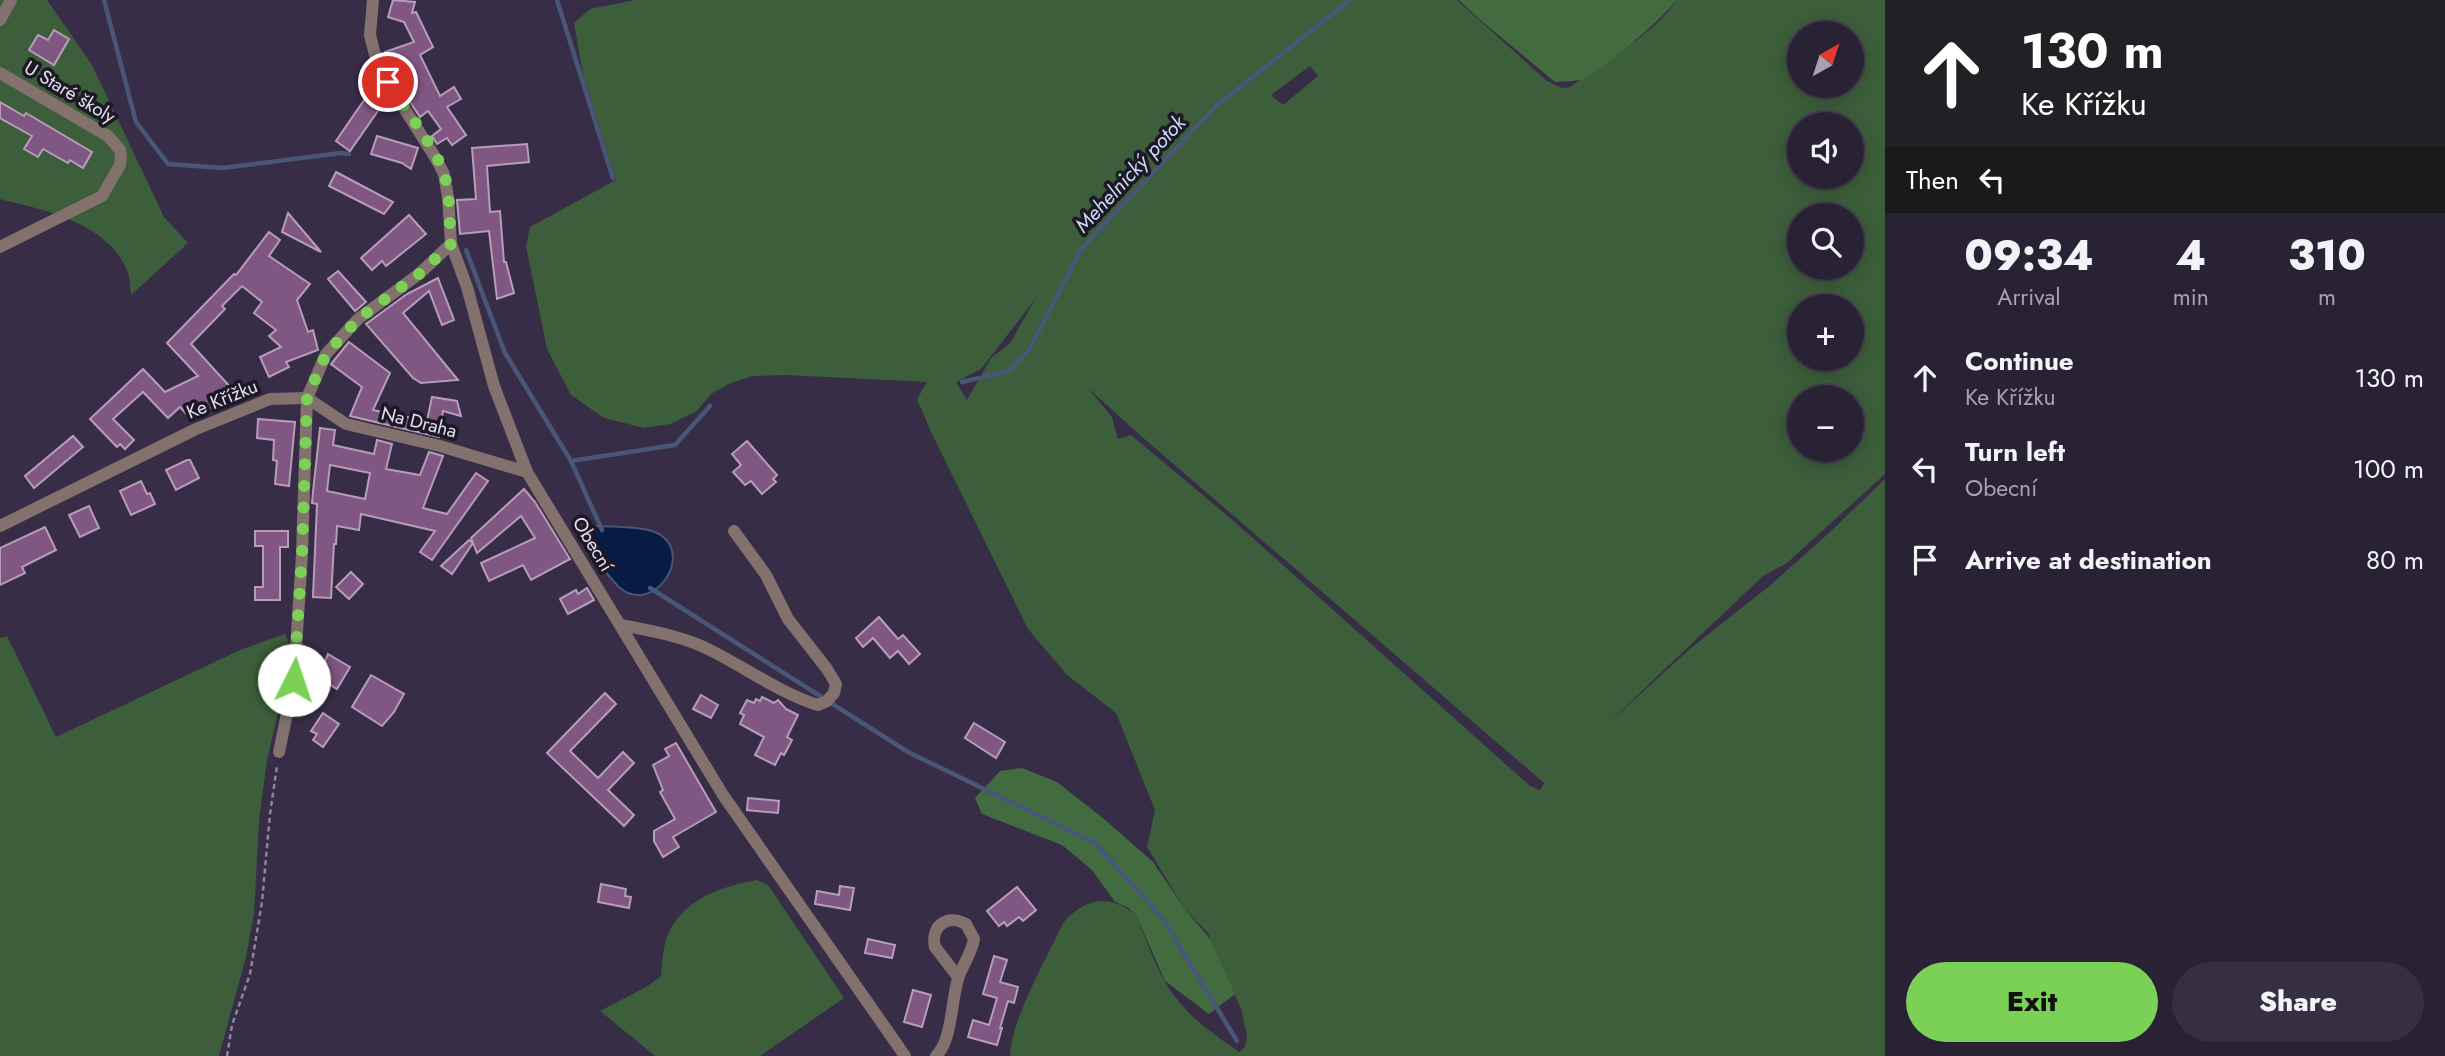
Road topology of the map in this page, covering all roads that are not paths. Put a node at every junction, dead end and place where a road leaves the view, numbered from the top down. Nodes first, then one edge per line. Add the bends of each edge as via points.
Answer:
1 (11, 0) edge
2 (373, 0) edge
3 (0, 20) edge
4 (0, 73) edge
5 (451, 244) junction
6 (0, 247) edge
7 (307, 398) junction
8 (527, 472) junction
9 (0, 526) edge
10 (734, 531) dead end
11 (621, 625) junction
12 (279, 752) road end
13 (958, 977) dead end
14 (905, 1056) edge
15 (936, 1056) edge

1 - 3 street
2 - 5 street, Obecní via 370,35 378,67 444,174
4 - 6 street, U Staré školy via 108,136 121,157 102,196
5 - 7 street via 358,319 326,354
5 - 8 street, Obecní via 494,386
7 - 8 street, Na Draha via 346,424
7 - 9 street, Ke Křížku via 270,399 196,429
7 - 12 street via 294,680
8 - 11 street, Obecní
10 - 11 street via 766,575 788,619 836,684 827,701 818,705 801,699 707,649
11 - 14 street, Obecní via 723,795
13 - 15 street via 947,1035

